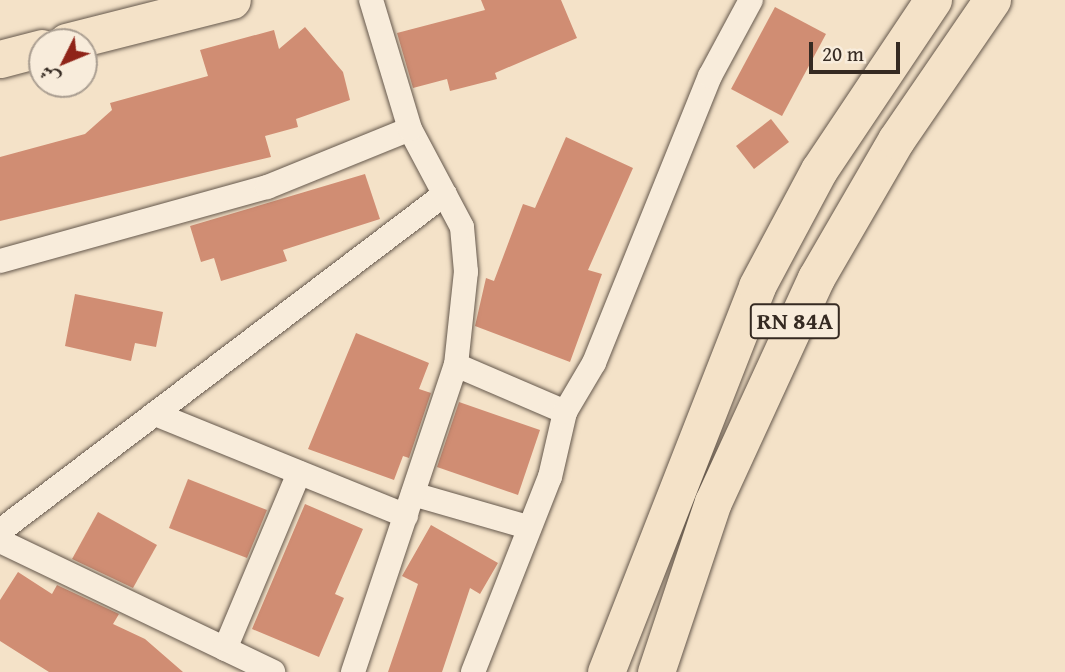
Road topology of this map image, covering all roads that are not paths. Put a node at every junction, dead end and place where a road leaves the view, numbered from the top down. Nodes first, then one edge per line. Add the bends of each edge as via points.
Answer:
1 (232, 0) edge
2 (371, 0) edge
3 (751, 0) edge
4 (933, 0) edge
5 (992, 0) edge
6 (98, 34) edge
7 (28, 52) edge
8 (0, 59) edge
9 (410, 130) junction
10 (445, 194) junction
11 (0, 261) edge
12 (456, 365) junction
13 (565, 412) junction
14 (155, 414) junction
15 (299, 473) junction
16 (410, 505) junction
17 (527, 527) junction
18 (0, 531) edge
19 (0, 541) edge
20 (225, 649) junction
21 (273, 672) edge
22 (353, 672) edge
23 (473, 672) edge
24 (606, 672) edge
25 (656, 672) edge

1 - 6 main road
2 - 9 street
3 - 13 street via 710,76 594,363
4 - 24 main road, RN 84A via 819,170 757,286
5 - 25 main road, RN 84A via 896,140 816,278 724,477
7 - 8 main road
9 - 10 street
9 - 11 street via 267,187
10 - 12 street via 462,227 466,272
10 - 14 street
12 - 13 street
12 - 16 street
13 - 17 street via 550,477
14 - 15 street
14 - 18 street
15 - 16 street
15 - 20 street
16 - 17 street
16 - 22 street
17 - 23 street
19 - 20 street
20 - 21 street

